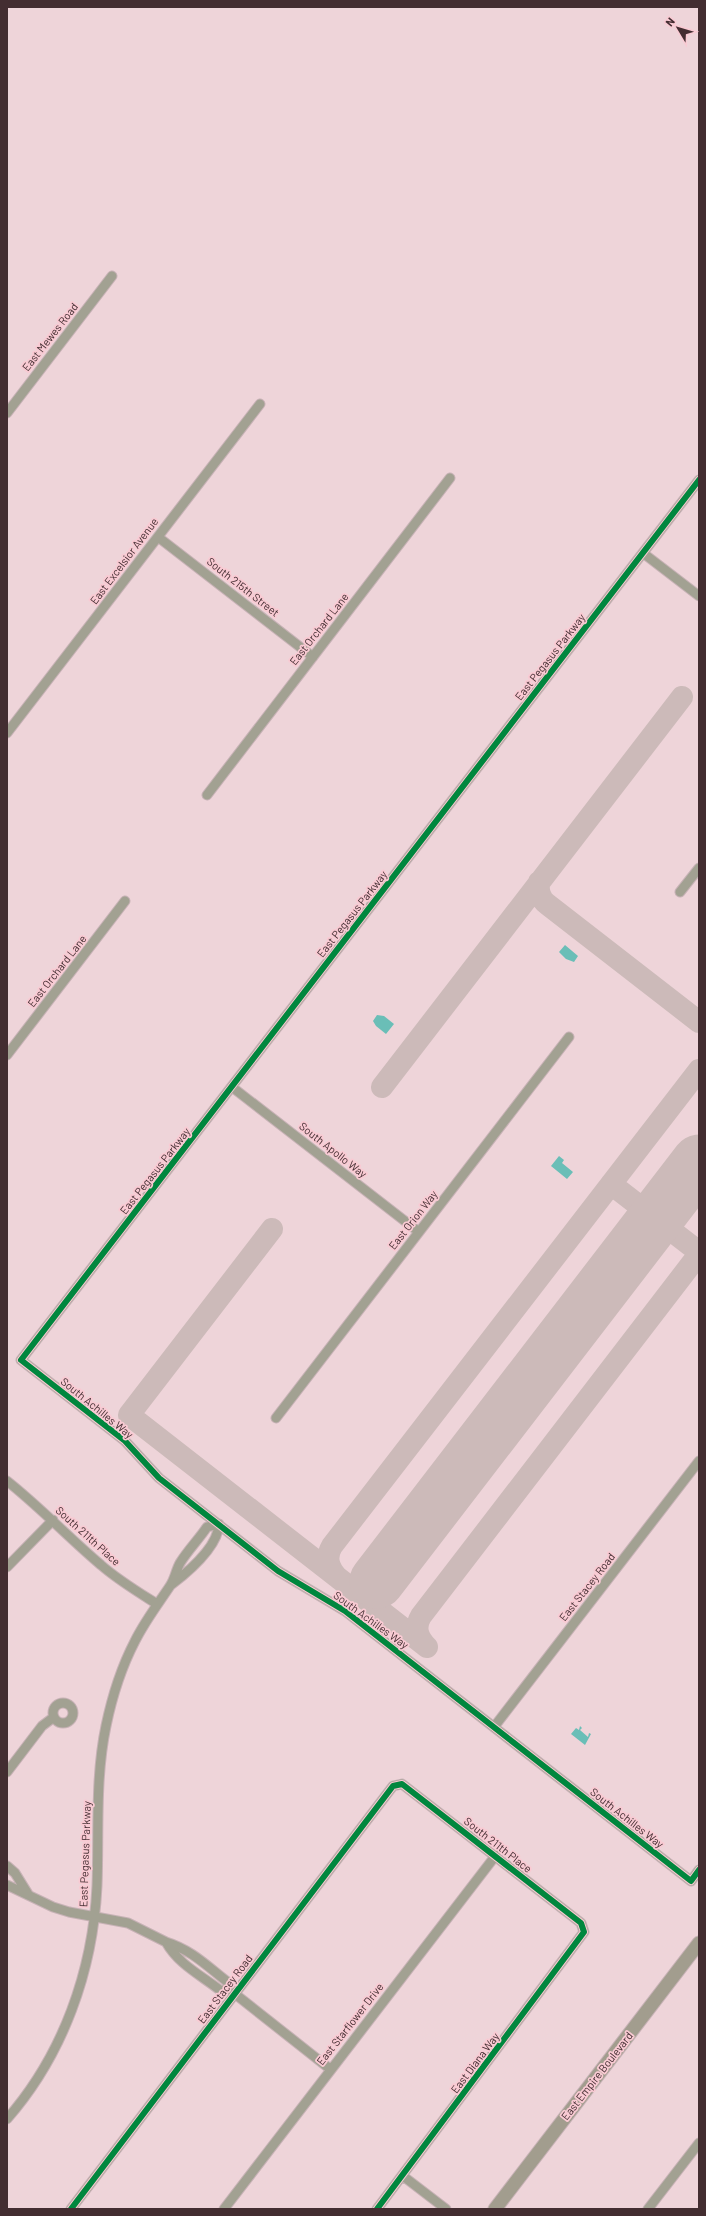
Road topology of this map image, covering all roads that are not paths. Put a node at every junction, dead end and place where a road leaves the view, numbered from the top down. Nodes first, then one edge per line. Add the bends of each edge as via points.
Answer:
1 (112, 276) dead end
2 (260, 404) dead end
3 (7, 413) edge
4 (450, 478) dead end
5 (699, 480) edge
6 (158, 537) junction
7 (643, 553) junction
8 (699, 596) edge
9 (313, 656) junction
10 (7, 733) edge
11 (207, 795) dead end
12 (699, 868) edge
13 (680, 892) dead end
14 (125, 901) dead end
15 (569, 1038) dead end
16 (9, 1049) edge
17 (232, 1087) junction
18 (419, 1232) junction
19 (22, 1360) joint
20 (276, 1418) dead end
21 (699, 1461) edge
22 (7, 1481) edge
23 (53, 1520) junction
24 (219, 1524) junction
25 (7, 1566) edge
26 (171, 1585) junction
27 (157, 1604) junction
28 (54, 1717) dead end
29 (494, 1727) junction
30 (7, 1772) edge
31 (397, 1784) joint
32 (496, 1855) junction
33 (7, 1866) edge
34 (699, 1870) edge
35 (7, 1885) edge
36 (28, 1894) junction
37 (94, 1916) junction
38 (584, 1927) joint
39 (166, 1942) junction
40 (699, 1943) edge
41 (204, 1964) junction
42 (198, 1973) junction
43 (231, 1991) junction
44 (330, 2068) junction
45 (7, 2119) edge
46 (699, 2142) edge
47 (403, 2176) junction
48 (70, 2209) edge
49 (224, 2209) edge
50 (377, 2209) edge
51 (446, 2209) edge
52 (495, 2209) edge
53 (648, 2209) edge

1 - 3 street, East Mewes Road
2 - 6 street, East Excelsior Avenue
4 - 9 street, East Orchard Lane
5 - 7 street, East Pegasus Parkway
6 - 9 street, South 215th Street
6 - 10 street, East Excelsior Avenue
7 - 8 street
7 - 17 street, East Pegasus Parkway
9 - 11 street, East Orchard Lane
12 - 13 street
14 - 16 street, East Orchard Lane
15 - 18 street, East Orion Way
17 - 18 street, South Apollo Way
17 - 19 street, East Pegasus Parkway
18 - 20 street, East Orion Way
19 - 24 street, South Achilles Way via 125,1441 159,1478
21 - 29 street, East Stacey Road
22 - 23 street, South 211th Place
23 - 25 street
23 - 27 street, South 211th Place via 102,1566 127,1586
24 - 26 street, East Pegasus Parkway via 218,1536 190,1571
24 - 26 street, East Pegasus Parkway via 207,1527 180,1563
24 - 29 street, South Achilles Way via 290,1580 345,1611
26 - 27 street, East Pegasus Parkway
27 - 37 street, East Pegasus Parkway via 135,1641 106,1725 101,1759
28 - 30 street via 42,1726
29 - 34 street, South Achilles Way via 691,1881
31 - 32 street, South 211th Place via 406,1787
31 - 43 street, East Stacey Road
32 - 38 street, South 211th Place
32 - 44 street, East Starflower Drive
33 - 36 street via 15,1873
35 - 36 street
36 - 37 street via 53,1908
37 - 39 street via 128,1923
37 - 45 street, East Pegasus Parkway via 81,1984 57,2045 36,2081
38 - 47 street, East Diana Way via 581,1938
39 - 41 street via 181,1946 200,1958
39 - 42 street via 174,1955 189,1970
40 - 52 street, East Empire Boulevard
41 - 42 street
41 - 43 street via 229,1984
42 - 43 street via 221,1991
43 - 44 street
43 - 48 street, East Stacey Road
44 - 49 street, East Starflower Drive
46 - 53 street
47 - 50 street, East Diana Way
47 - 51 street

